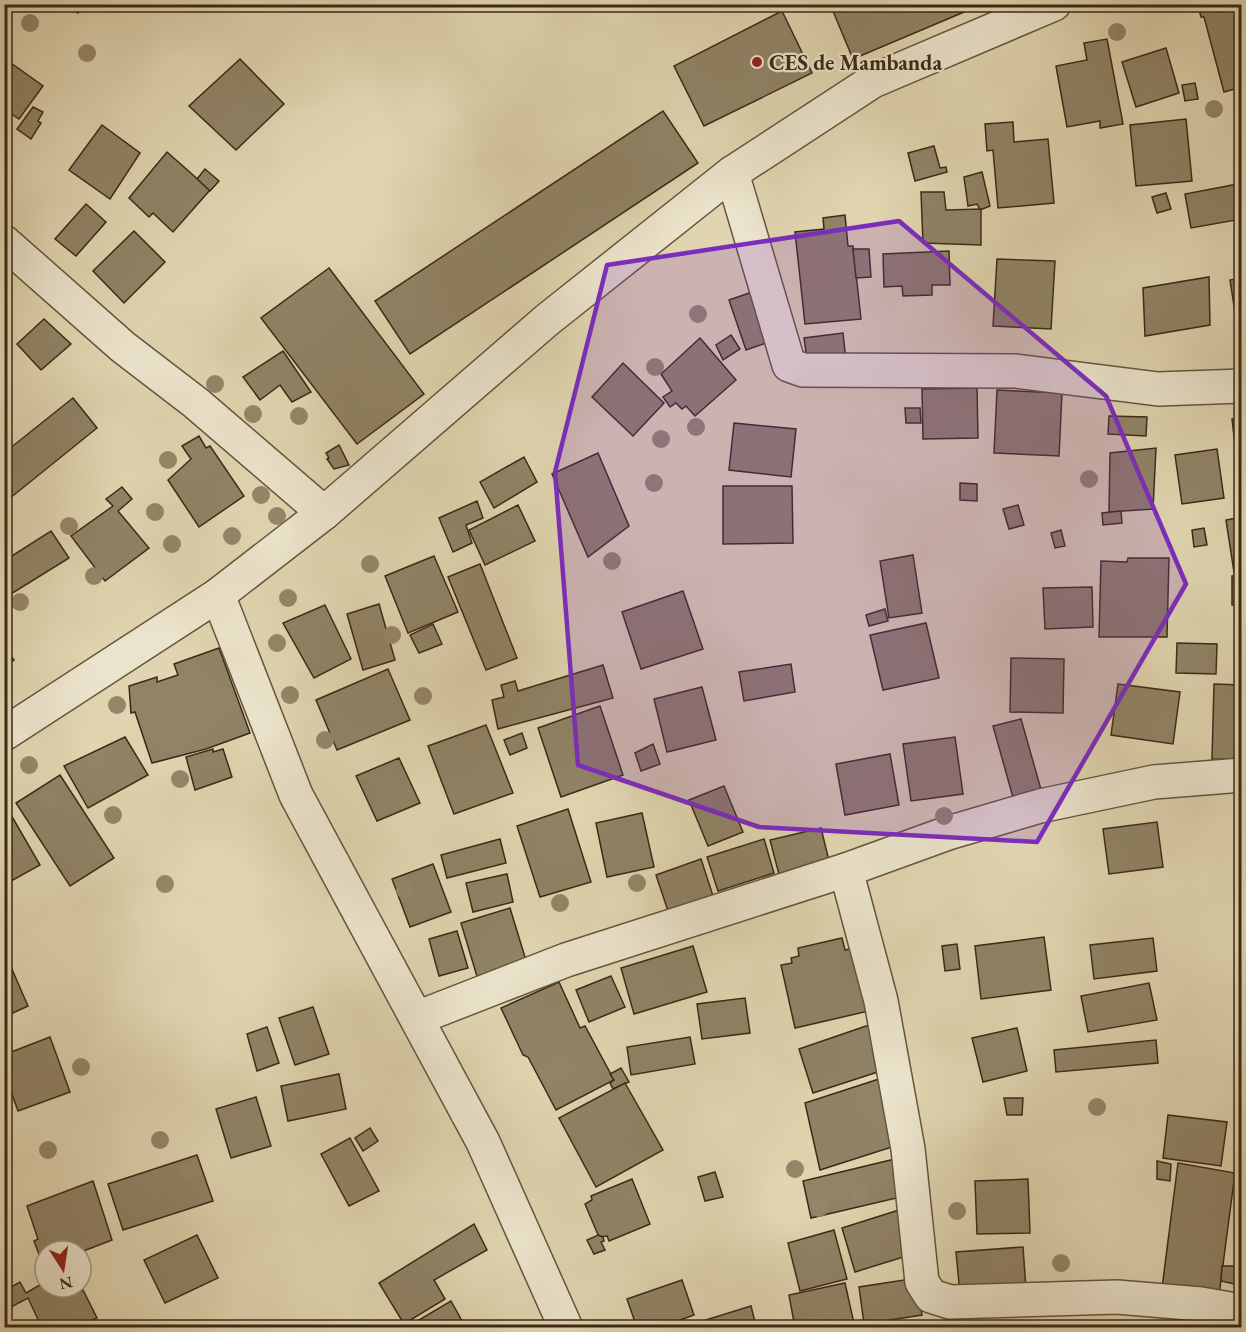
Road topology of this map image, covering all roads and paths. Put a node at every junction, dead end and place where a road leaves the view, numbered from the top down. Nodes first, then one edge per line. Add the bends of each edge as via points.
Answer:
1 (1054, 4) edge
2 (732, 173) junction
3 (4, 242) edge
4 (1242, 386) edge
5 (324, 513) junction
6 (218, 595) junction
7 (4, 734) edge
8 (1242, 775) edge
9 (846, 870) junction
10 (417, 1018) junction
11 (1242, 1311) edge
12 (566, 1328) edge

1 - 2 street via 873,81
2 - 4 street via 789,365 803,370 1016,371 1158,389
2 - 5 street via 547,320
3 - 5 street via 123,347 196,403
5 - 6 street
6 - 7 street
6 - 10 street via 296,795
8 - 9 street via 1154,782 1040,806 948,833
9 - 10 street via 566,960
9 - 11 street via 881,1001 908,1149 922,1282 931,1296 950,1302 1117,1297
10 - 12 street via 483,1142

